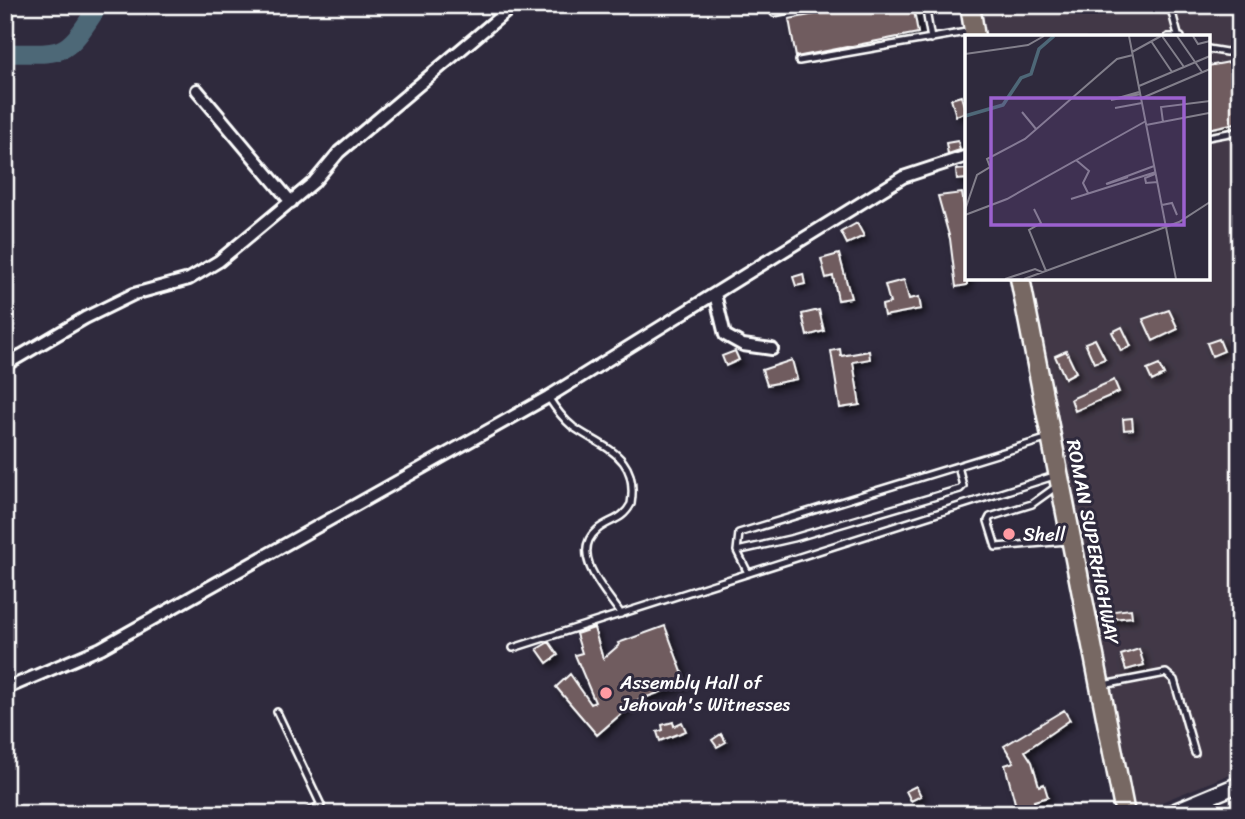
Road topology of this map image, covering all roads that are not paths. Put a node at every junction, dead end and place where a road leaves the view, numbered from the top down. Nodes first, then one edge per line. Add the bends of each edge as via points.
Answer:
1 (514, 5) edge
2 (773, 5) edge
3 (814, 5) edge
4 (925, 5) edge
5 (970, 5) edge
6 (1170, 5) edge
7 (975, 34) edge
8 (1180, 35) edge
9 (931, 38) junction
10 (1210, 50) edge
11 (1240, 50) edge
12 (799, 61) dead end
13 (197, 90) dead end
14 (1240, 131) edge
15 (1210, 137) edge
16 (965, 157) edge
17 (291, 202) junction
18 (1020, 280) edge
19 (715, 294) junction
20 (772, 349) dead end
21 (5, 365) edge
22 (548, 397) junction
23 (1051, 437) junction
24 (958, 466) junction
25 (1059, 479) junction
26 (1072, 540) junction
27 (737, 551) junction
28 (748, 573) junction
29 (621, 614) junction
30 (513, 648) dead end
31 (1100, 686) junction
32 (5, 688) edge
33 (277, 712) dead end
34 (1195, 753) dead end
35 (1240, 784) edge
36 (304, 814) edge
37 (1125, 814) edge
38 (1168, 814) edge

1 - 17 street via 339,152
2 - 3 lane via 774,13
4 - 9 lane
5 - 7 main road
6 - 8 lane
7 - 9 lane
9 - 12 lane
10 - 11 lane
13 - 17 street
14 - 15 lane
16 - 19 street via 904,177
17 - 21 street via 219,261 189,279 134,294
18 - 23 main road, ROMAN SUPERHIGHWAY
19 - 20 street via 725,335 743,345
19 - 22 street
22 - 29 lane via 571,425 617,452 627,469 631,504 622,518 597,529 589,545 591,573
22 - 32 street via 101,648
23 - 24 lane
23 - 25 main road, ROMAN SUPERHIGHWAY
24 - 27 lane via 738,533
24 - 27 lane via 960,489
25 - 26 main road, ROMAN SUPERHIGHWAY
25 - 26 lane via 1032,504 988,521 996,547
25 - 28 lane
26 - 31 main road, ROMAN SUPERHIGHWAY
27 - 28 lane
28 - 29 lane
29 - 30 lane
31 - 34 lane via 1166,673 1174,680
31 - 37 main road, ROMAN SUPERHIGHWAY
33 - 36 lane via 321,805
35 - 38 street

